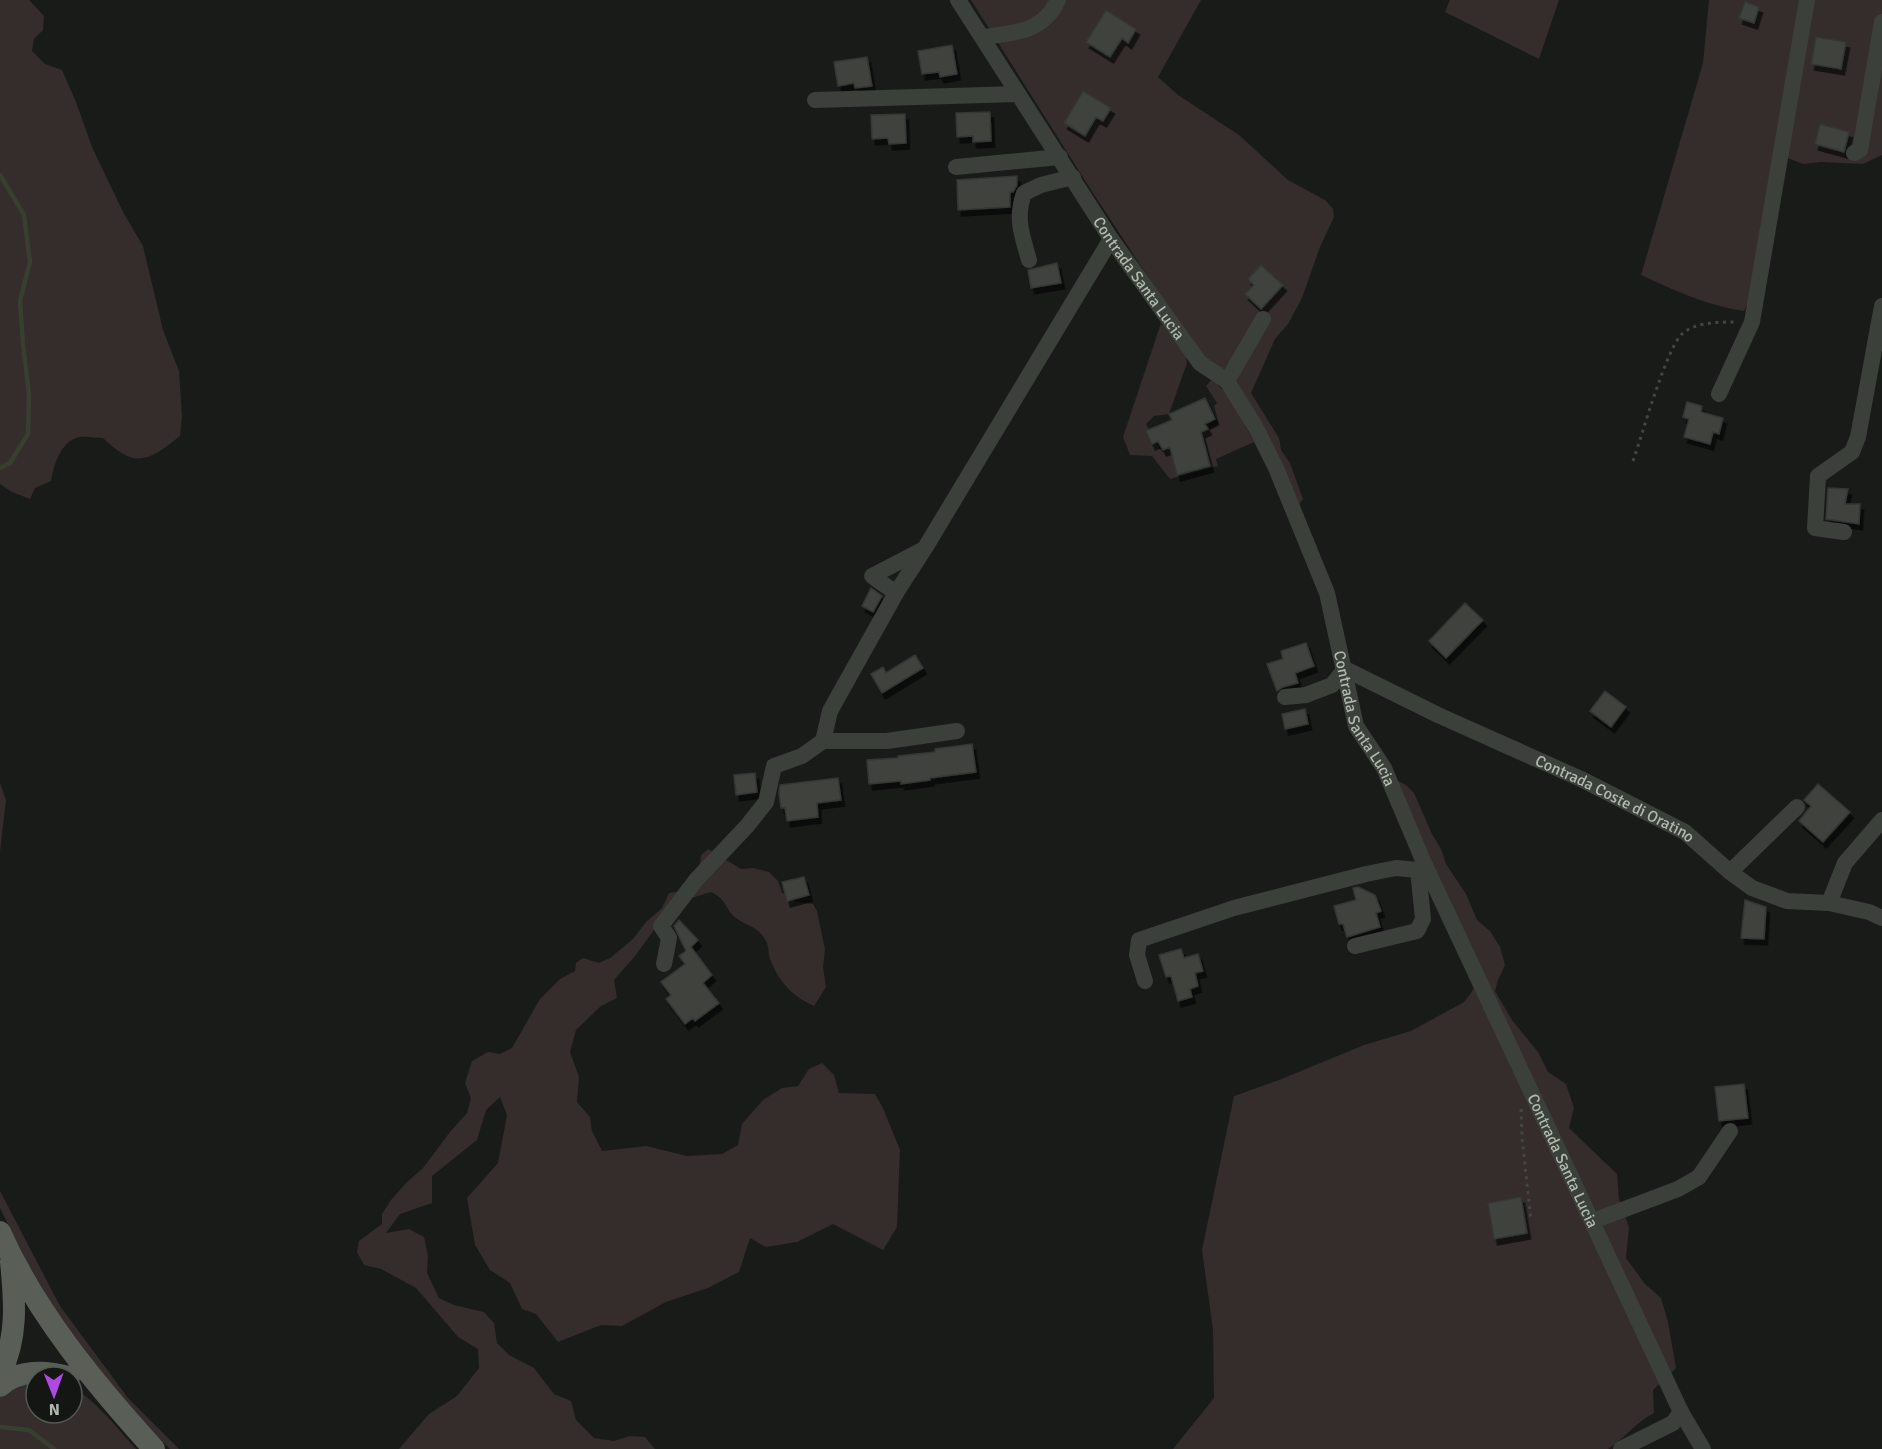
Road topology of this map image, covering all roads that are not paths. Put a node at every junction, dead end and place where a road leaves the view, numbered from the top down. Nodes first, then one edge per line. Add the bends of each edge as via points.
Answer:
1 (958, 0) edge
2 (1058, 0) edge
3 (1807, 0) edge
4 (1882, 22) edge
5 (982, 36) junction
6 (1018, 93) junction
7 (815, 100) dead end
8 (1854, 153) dead end
9 (1060, 157) junction
10 (956, 167) dead end
11 (1073, 177) junction
12 (1111, 239) junction
13 (1029, 260) dead end
14 (1882, 306) edge
15 (1263, 319) dead end
16 (1227, 381) junction
17 (1719, 394) dead end
18 (1844, 532) dead end
19 (925, 548) junction
20 (896, 593) junction
21 (1345, 669) junction
22 (1285, 697) dead end
23 (957, 731) dead end
24 (823, 741) junction
25 (1797, 807) dead end
26 (1882, 820) edge
27 (1422, 868) junction
28 (1730, 872) junction
29 (1829, 903) junction
30 (1882, 918) edge
31 (1355, 946) dead end
32 (664, 964) dead end
33 (1145, 981) dead end
34 (1730, 1131) dead end
35 (1593, 1221) junction
36 (0, 1233) edge
37 (10, 1255) junction
38 (0, 1374) edge
39 (24, 1374) edge
40 (84, 1385) edge
41 (0, 1386) edge
42 (110, 1401) junction
43 (1681, 1412) junction
44 (154, 1449) edge
45 (1621, 1449) edge
46 (1703, 1449) edge

1 - 5 street, Contrada Santa Lucia
2 - 5 street via 1043,20 1026,31
3 - 17 street via 1752,322
4 - 8 street via 1860,150
5 - 6 street, Contrada Santa Lucia
6 - 7 street
6 - 9 street, Contrada Santa Lucia
9 - 10 street
9 - 11 street, Contrada Santa Lucia
11 - 12 street, Contrada Santa Lucia
11 - 13 street via 1024,193 1018,219
12 - 16 street, Contrada Santa Lucia via 1200,363
12 - 19 street
14 - 18 street via 1858,437 1852,452 1818,476 1815,528
15 - 16 street
16 - 21 street, Contrada Santa Lucia via 1256,428 1289,499 1327,593
19 - 20 street
19 - 20 street via 872,576
20 - 24 street via 830,711
21 - 22 street via 1332,685 1306,695
21 - 27 street, Contrada Santa Lucia via 1356,726 1384,768
21 - 28 street, Contrada Coste di Oratino via 1581,778 1685,832
23 - 24 street via 888,741
24 - 32 street via 802,756 774,766 766,802 696,880 661,926 669,938
25 - 28 street
26 - 29 street via 1845,863
27 - 31 street via 1423,919 1417,931
27 - 33 street via 1366,874 1158,932 1139,940 1137,955
27 - 35 street, Contrada Santa Lucia
28 - 29 street, Contrada Coste di Oratino via 1752,888 1787,901
29 - 30 street, Contrada Coste di Oratino
34 - 35 street via 1699,1177 1678,1189
35 - 43 street, Contrada Santa Lucia
36 - 37 main road
37 - 38 main road via 15,1320
37 - 42 main road via 51,1322
39 - 41 main road via 8,1378
40 - 42 main road
42 - 44 main road
43 - 45 street via 1673,1423
43 - 46 street, Contrada Santa Lucia

